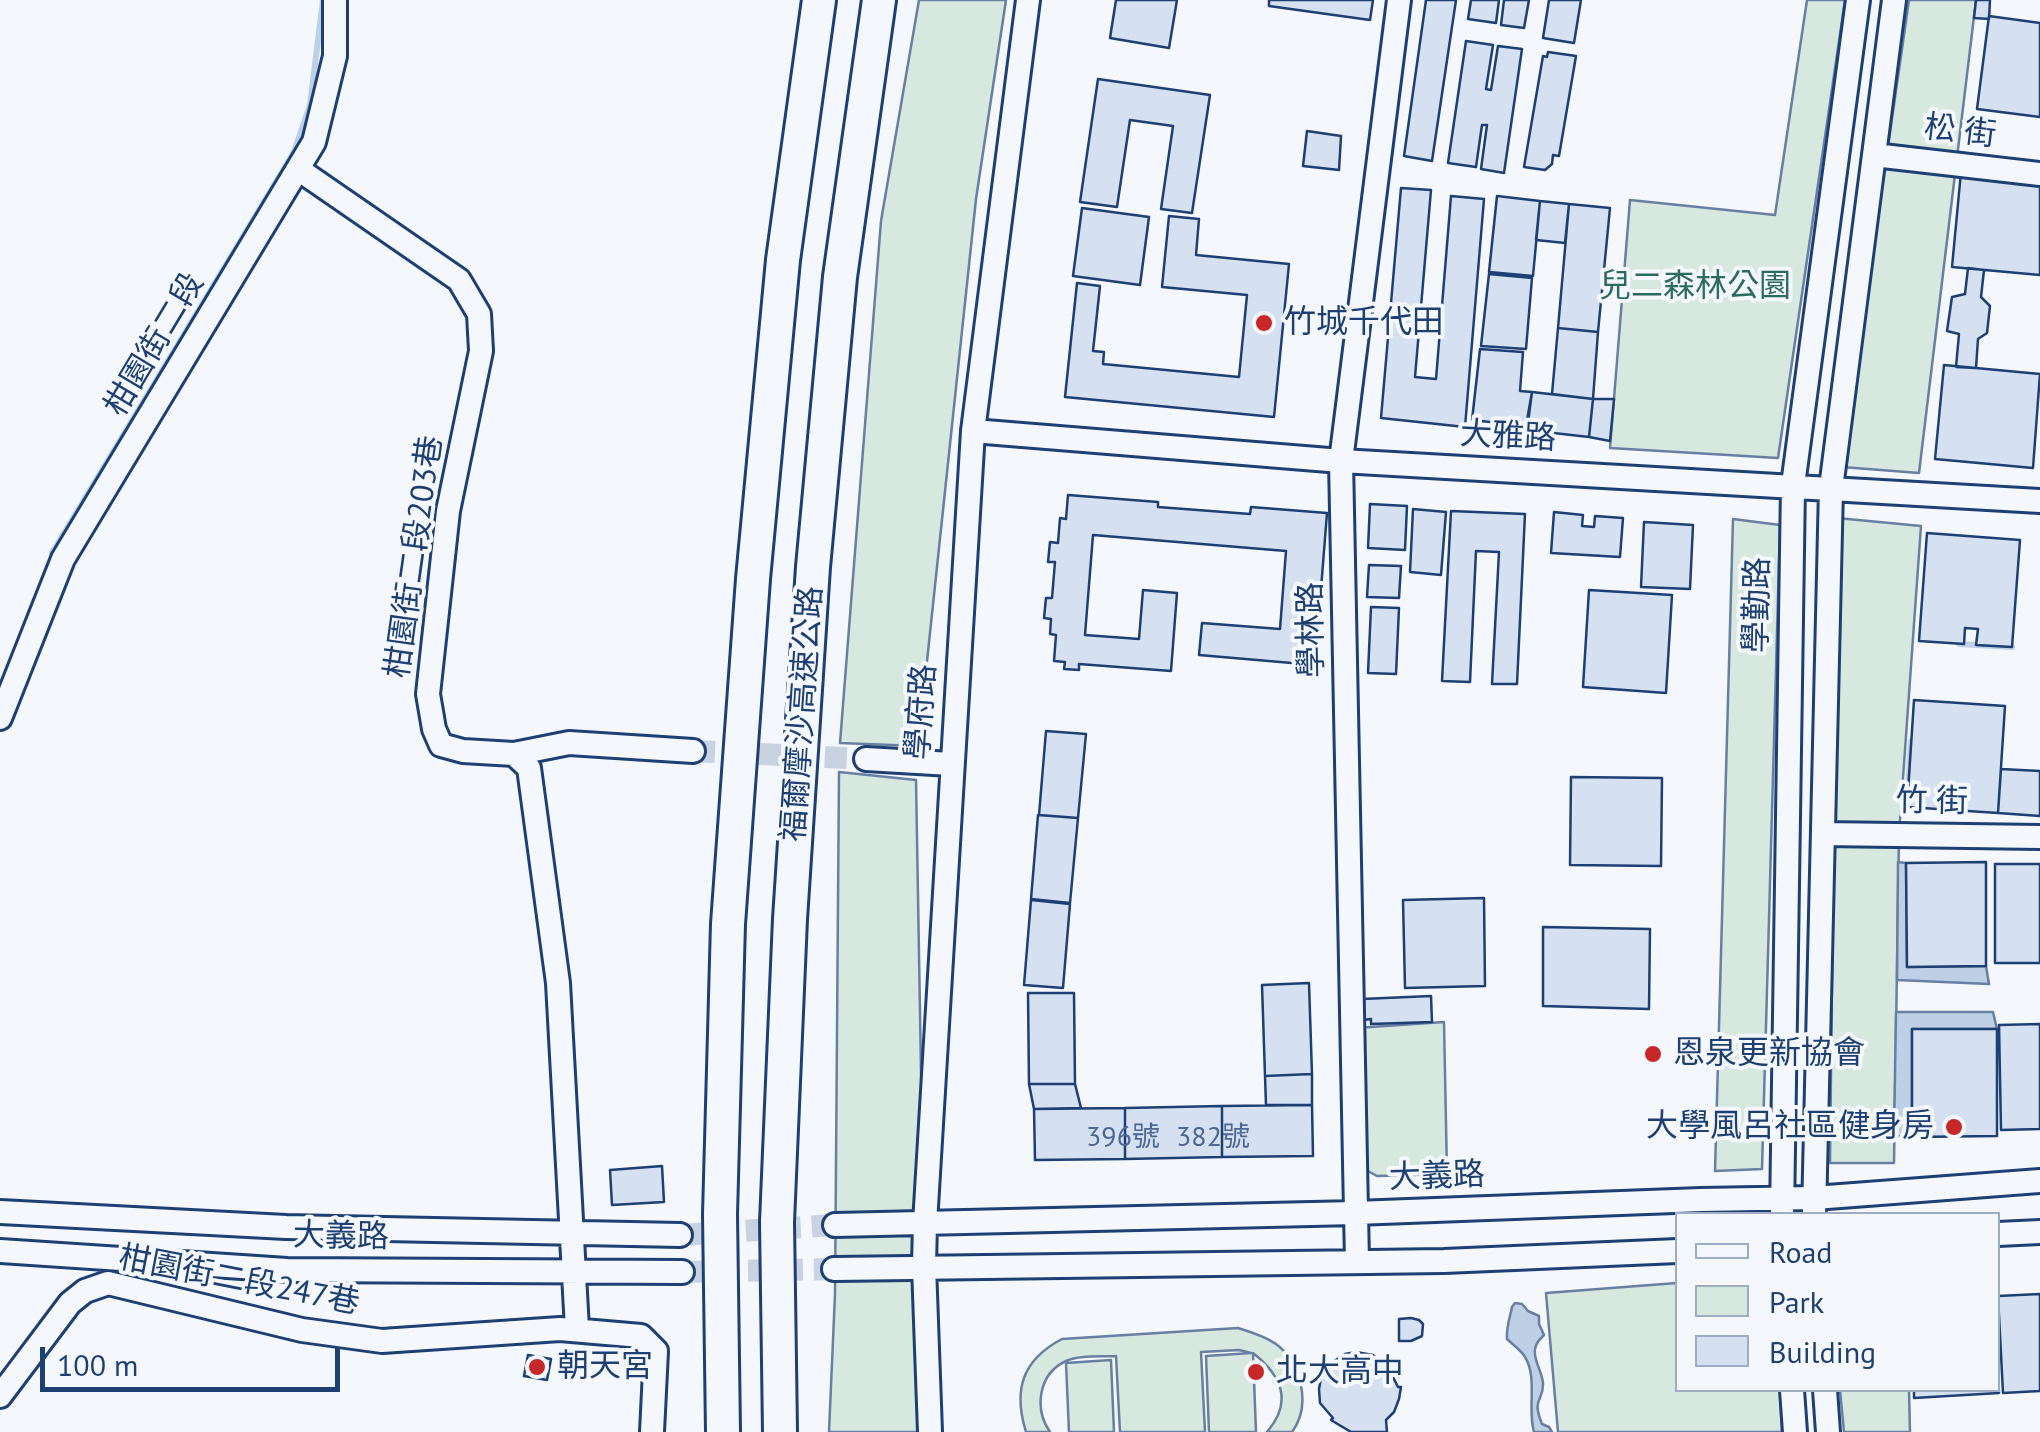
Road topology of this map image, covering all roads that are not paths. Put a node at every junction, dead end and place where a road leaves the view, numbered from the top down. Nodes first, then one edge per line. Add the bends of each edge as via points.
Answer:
1 (335, 0) edge
2 (819, 0) edge
3 (879, 0) edge
4 (1028, 0) edge
5 (1400, 0) edge
6 (1858, 0) edge
7 (1894, 0) edge
8 (1874, 155) junction
9 (298, 169) junction
10 (2040, 174) edge
11 (973, 431) junction
12 (1342, 461) junction
13 (1793, 485) junction
14 (1830, 488) junction
15 (2040, 501) edge
16 (0, 718) edge
17 (693, 750) tunnel mouth
18 (514, 754) junction
19 (866, 759) tunnel mouth
20 (952, 764) junction
21 (1823, 834) junction
22 (2040, 837) edge
23 (2040, 1181) edge
24 (1782, 1206) edge
25 (1814, 1206) edge
26 (0, 1212) edge
27 (1354, 1213) junction
28 (925, 1223) junction
29 (835, 1225) tunnel mouth
30 (2040, 1232) edge
31 (570, 1234) junction
32 (2000, 1234) edge
33 (680, 1235) tunnel mouth
34 (0, 1251) edge
35 (1675, 1251) edge
36 (1356, 1262) junction
37 (924, 1266) junction
38 (834, 1269) tunnel mouth
39 (573, 1272) junction
40 (682, 1272) tunnel mouth
41 (577, 1329) junction
42 (1792, 1392) edge
43 (1825, 1392) edge
44 (0, 1396) edge
45 (652, 1432) edge
46 (723, 1432) edge
47 (780, 1432) edge
48 (930, 1432) edge
49 (1795, 1432) edge
50 (1828, 1432) edge

1 - 9 street, 柑園街二段 via 336,56 314,142
2 - 46 highway, 福爾摩沙高速公路 via 781,279 728,924 720,1214
3 - 47 highway, 福爾摩沙高速公路 via 840,277 812,567 777,1222
4 - 11 street, 學府路
5 - 12 street, 學林路
6 - 13 street, 學勤路
7 - 8 street
8 - 10 street, 松 街
8 - 14 street
9 - 16 street, 柑園街二段 via 63,559
9 - 18 street, 柑園街二段203巷 via 459,280 479,314 481,351 448,512 428,694 441,745
11 - 12 street, 大雅路
11 - 20 street, 學府路
12 - 13 street, 大雅路
12 - 27 street, 學林路
13 - 14 street, 大雅路
13 - 24 street, 學勤路
14 - 15 street, 大雅路
14 - 21 street
17 - 18 street via 568,743
18 - 31 street via 529,768 558,983
19 - 20 street
20 - 28 street, 學府路
21 - 22 street, 竹 街
21 - 25 street
23 - 25 street, 大義路
24 - 25 street, 大義路
24 - 27 street, 大義路
26 - 31 street, 大義路
27 - 28 street, 大義路
27 - 36 street, 學林路
28 - 29 street, 大義路
28 - 37 street, 學府路
30 - 32 street
31 - 33 street, 大義路
31 - 39 street
34 - 39 street, 大義路 via 287,1270
35 - 36 street
36 - 37 street
37 - 38 street
37 - 48 street, 學府路
39 - 40 street, 大義路
39 - 41 street
41 - 44 street, 柑園街二段247巷 via 382,1341 302,1330 108,1284 70,1303
41 - 45 street, 柑園街二段247巷 via 641,1336 656,1351
42 - 49 street
43 - 50 street

